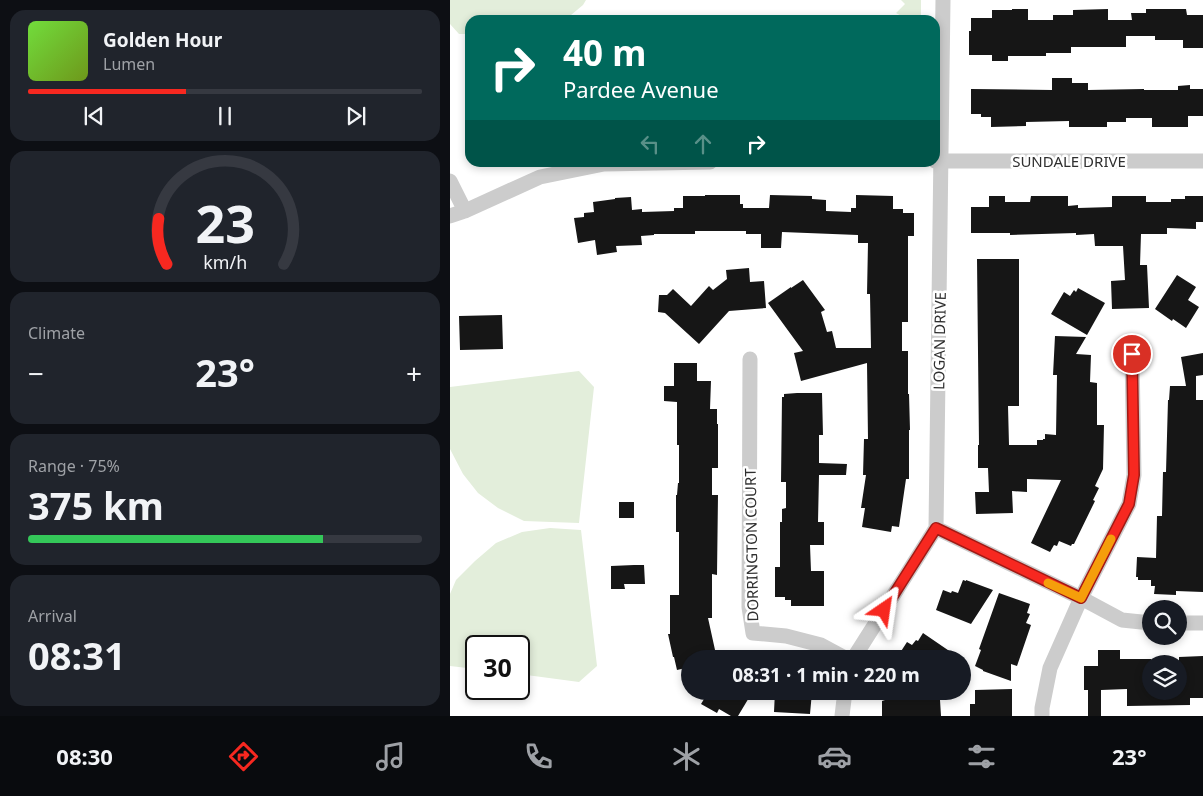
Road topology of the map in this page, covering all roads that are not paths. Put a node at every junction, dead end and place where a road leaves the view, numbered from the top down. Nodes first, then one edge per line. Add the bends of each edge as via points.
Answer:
1 (942, 0) edge
2 (940, 20) edge
3 (940, 161) edge
4 (1203, 161) edge
5 (589, 167) edge
6 (938, 167) edge
7 (450, 181) edge
8 (465, 211) junction
9 (450, 216) edge
10 (1132, 354) dead end
11 (750, 359) dead end
12 (936, 528) junction
13 (1081, 598) junction
14 (1142, 623) edge
15 (1187, 623) edge
16 (1203, 623) edge
17 (830, 650) edge
18 (859, 650) edge
19 (844, 700) edge
20 (842, 716) edge
21 (1042, 716) edge

1 - 2 street, LOGAN DRIVE
3 - 4 street, SUNDALE DRIVE
5 - 8 street via 540,177
6 - 12 street, LOGAN DRIVE
7 - 8 street
8 - 9 street
10 - 13 street via 1134,475 1129,504
11 - 17 street, DORRINGTON COURT via 749,607 753,633 786,636
12 - 13 street
12 - 18 street
13 - 14 street via 1122,620
13 - 21 street via 1050,668
15 - 16 street
19 - 20 street

